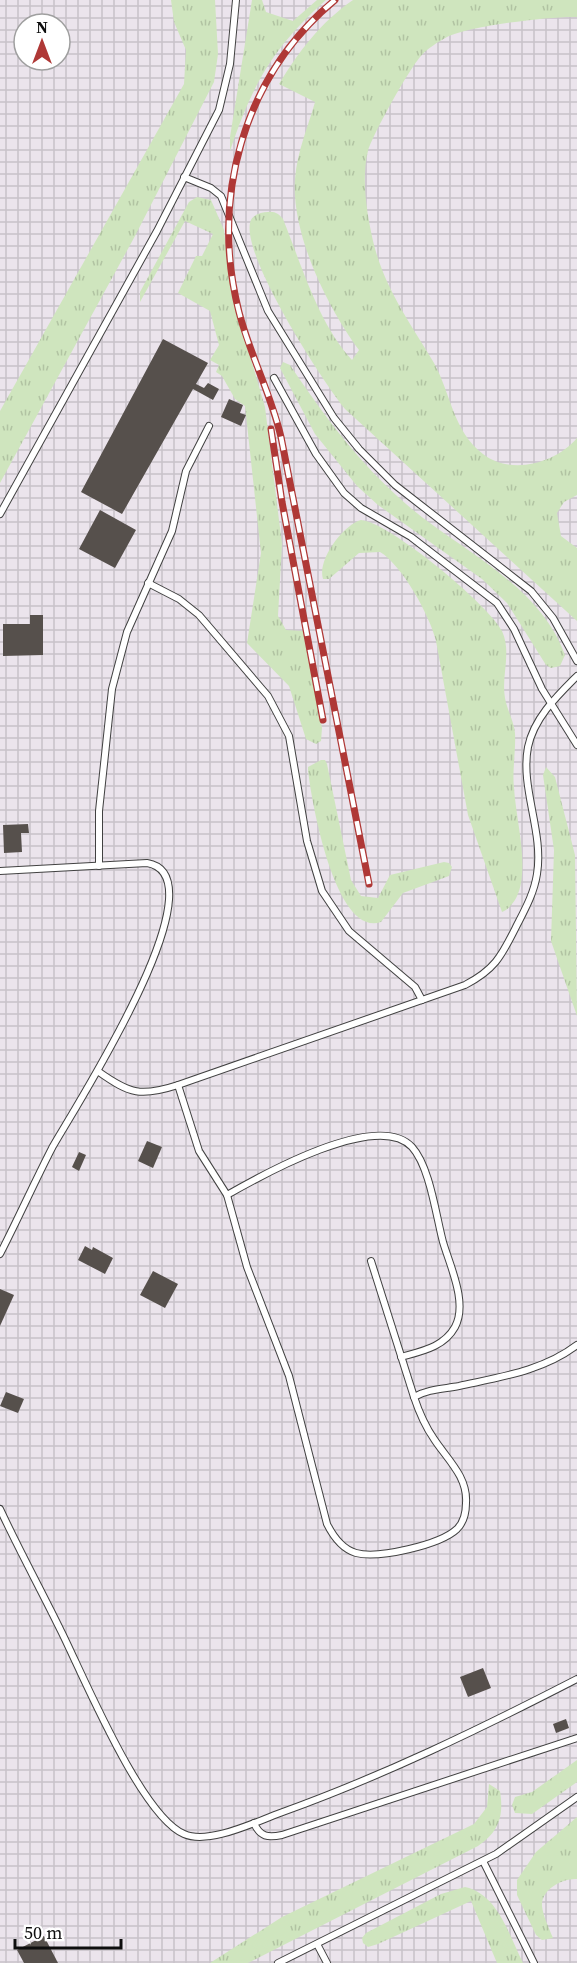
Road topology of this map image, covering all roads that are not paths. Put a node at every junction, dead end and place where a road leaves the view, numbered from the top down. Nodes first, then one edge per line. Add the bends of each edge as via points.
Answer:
1 (236, 0) edge
2 (184, 177) junction
3 (274, 378) dead end
4 (209, 426) dead end
5 (0, 514) edge
6 (148, 583) junction
7 (577, 661) edge
8 (577, 676) edge
9 (551, 704) junction
10 (577, 745) edge
11 (99, 866) junction
12 (0, 871) edge
13 (422, 1000) junction
14 (99, 1072) junction
15 (178, 1085) junction
16 (227, 1195) junction
17 (0, 1254) edge
18 (371, 1262) dead end
19 (577, 1345) edge
20 (401, 1357) junction
21 (414, 1397) junction
22 (0, 1509) edge
23 (577, 1678) edge
24 (577, 1738) edge
25 (577, 1797) edge
26 (254, 1823) junction
27 (483, 1861) junction
28 (317, 1944) junction
29 (278, 1963) edge
30 (327, 1963) edge
31 (534, 1963) edge

1 - 2 lane via 224,98
2 - 5 lane
2 - 7 lane via 221,196 268,311 305,375 352,441 395,485 531,591 553,618
3 - 9 lane via 316,454 344,493 361,508 411,537 497,603
4 - 6 lane via 186,471 172,531
6 - 11 lane via 127,632 111,689 99,812
6 - 13 lane via 199,615 268,696 289,736 309,851 322,891 349,931 415,987
8 - 9 lane
9 - 10 lane
9 - 13 lane via 531,737 527,757 538,865 532,894 490,971 465,985
11 - 12 lane
11 - 14 lane via 147,863 158,867 167,880 169,897 158,946
13 - 15 lane
14 - 15 lane via 135,1092 151,1093
14 - 17 lane via 52,1148
15 - 16 lane via 197,1146
16 - 20 lane via 280,1166 365,1137 389,1134 412,1147 426,1177 459,1313 455,1327 442,1342
16 - 21 lane via 247,1267 289,1376 324,1517 335,1538 355,1553 386,1554 434,1540 456,1529 464,1519 464,1485 427,1427
18 - 20 lane
19 - 21 lane via 526,1371 434,1389
20 - 21 lane
22 - 26 lane via 121,1751 163,1818 185,1835 200,1838
23 - 26 lane via 411,1762
24 - 26 lane via 282,1835 265,1836
25 - 27 lane
27 - 28 lane
27 - 31 lane
28 - 29 lane
28 - 30 lane

